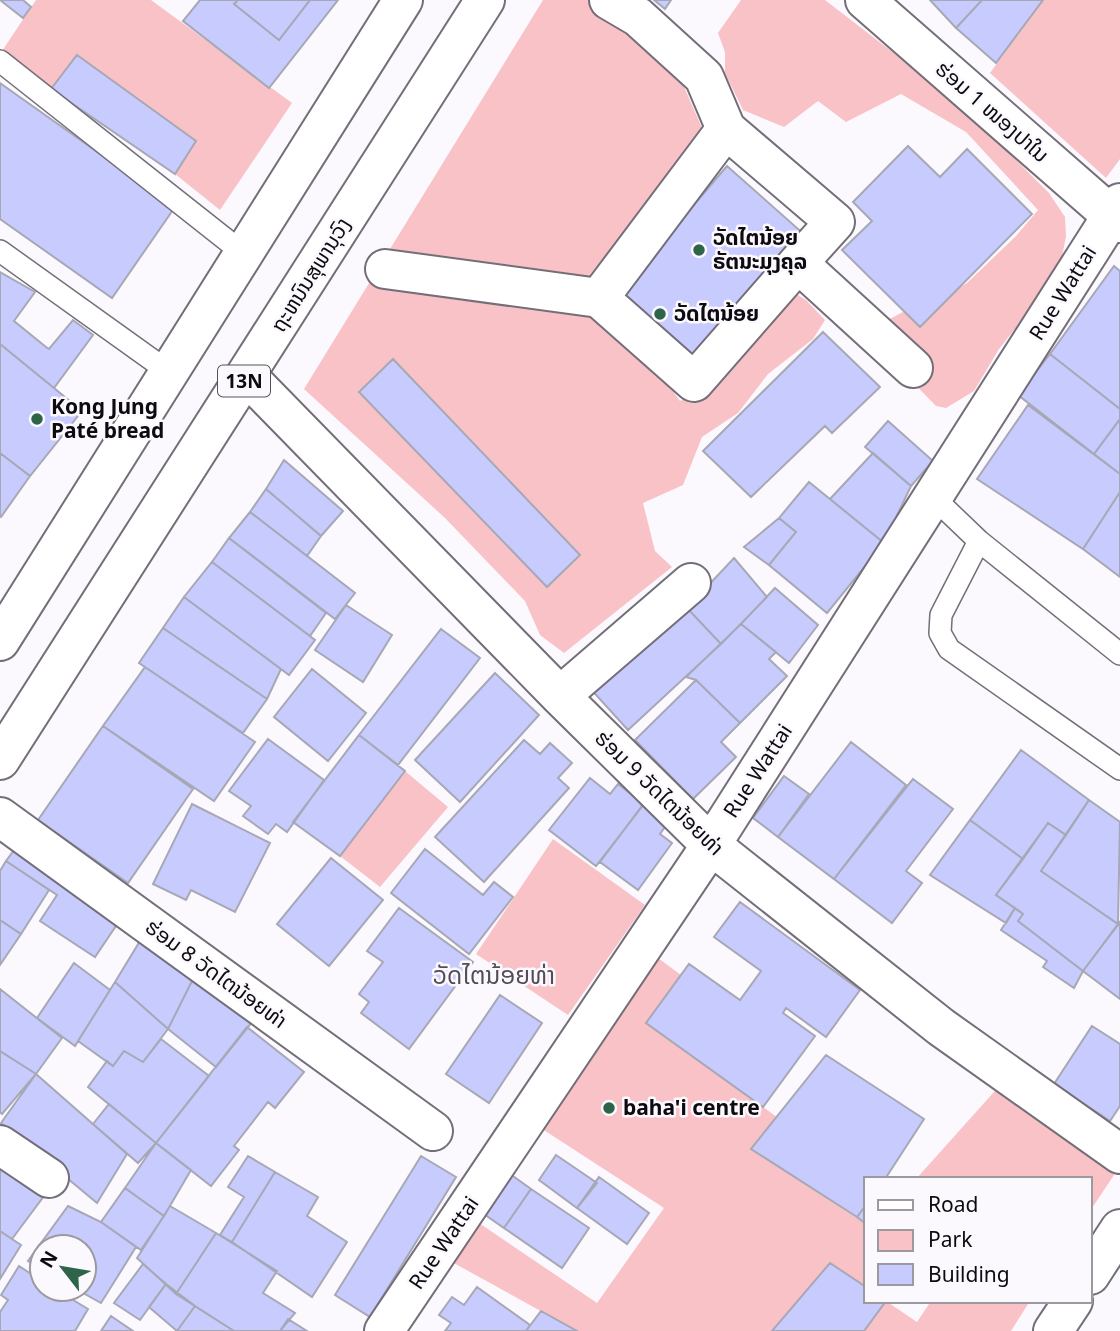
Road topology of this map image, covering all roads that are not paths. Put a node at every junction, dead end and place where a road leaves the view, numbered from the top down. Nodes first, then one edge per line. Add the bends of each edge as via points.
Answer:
1 (485, 0) edge
2 (610, 0) edge
3 (866, 0) edge
4 (401, 1) edge
5 (0, 61) edge
6 (726, 130) junction
7 (1117, 214) edge
8 (0, 251) edge
9 (243, 253) junction
10 (798, 263) junction
11 (385, 269) dead end
12 (598, 298) junction
13 (913, 368) dead end
14 (169, 372) junction
15 (247, 376) junction
16 (933, 497) junction
17 (979, 541) junction
18 (691, 583) dead end
19 (0, 641) edge
20 (1120, 654) edge
21 (560, 696) junction
22 (0, 760) edge
23 (1120, 769) edge
24 (0, 817) edge
25 (711, 845) junction
26 (433, 1131) dead end
27 (0, 1145) edge
28 (1120, 1154) edge
29 (50, 1178) dead end
30 (1120, 1229) edge
31 (1092, 1272) edge
32 (1072, 1303) edge
33 (384, 1331) edge
34 (1053, 1331) edge

1 - 15 main road, ຖະຫນົນສຸພານຸວົງ / 13N
2 - 6 main road via 638,17 704,76
3 - 7 main road, ຮ່ອມ 1 ໜອງປາໃນ
4 - 9 main road
5 - 9 lane
6 - 10 main road via 835,222
6 - 12 main road
7 - 16 main road, Rue Wattai
8 - 14 lane
9 - 14 main road
10 - 12 main road via 694,382
10 - 13 main road
11 - 12 main road
14 - 19 main road
15 - 21 main road, ຮ່ອມ 9 ວັດໄຕນ້ອຍທ່າ
15 - 22 main road, ຖະຫນົນສຸພານຸວົງ / 13N
16 - 17 lane
16 - 25 main road, Rue Wattai
17 - 20 lane
17 - 23 lane via 941,615 940,633 949,649
18 - 21 main road
21 - 25 main road, ຮ່ອມ 9 ວັດໄຕນ້ອຍທ່າ
24 - 26 main road, ຮ່ອມ 8 ວັດໄຕນ້ອຍທ່າ
25 - 28 main road, ຮ່ອມ 9 ວັດໄຕນ້ອຍທ່າ via 941,1027
25 - 33 main road, Rue Wattai
27 - 29 main road
30 - 31 main road
32 - 34 main road

